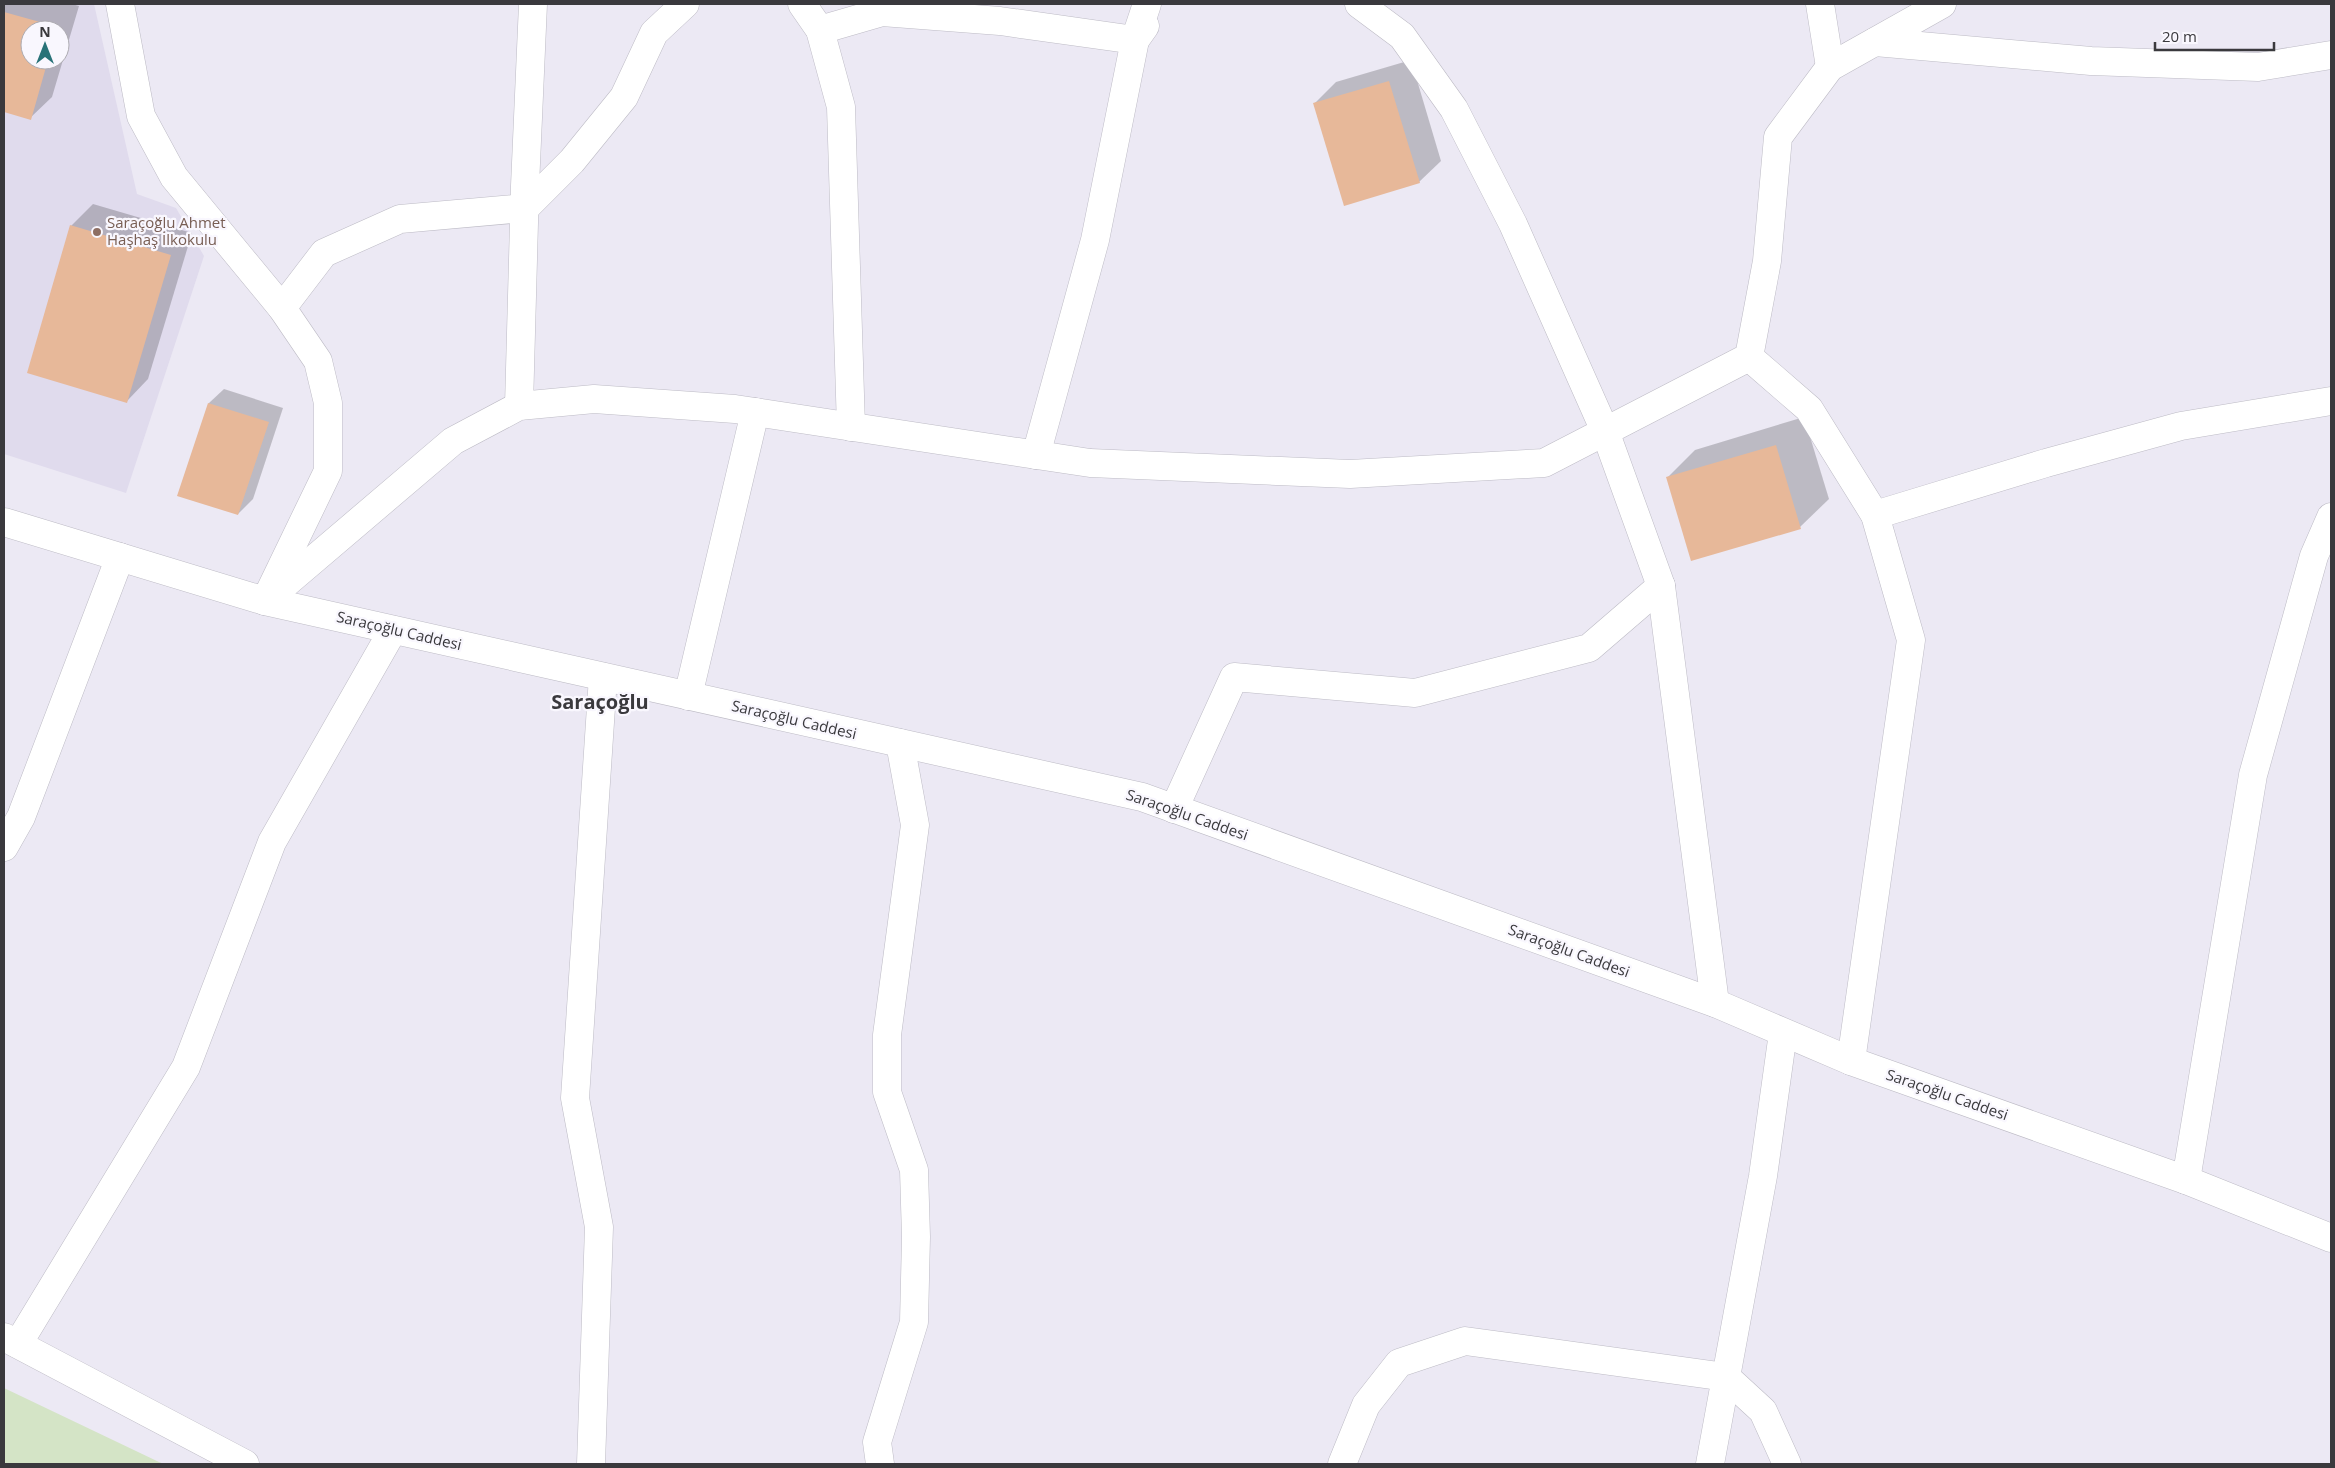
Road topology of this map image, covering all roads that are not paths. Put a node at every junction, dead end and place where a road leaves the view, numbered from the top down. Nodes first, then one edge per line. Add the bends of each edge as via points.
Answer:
1 (120, 4) edge
2 (533, 4) edge
3 (685, 4) edge
4 (802, 4) edge
5 (1147, 4) edge
6 (1160, 4) edge
7 (1359, 4) edge
8 (1396, 4) edge
9 (1820, 4) edge
10 (1942, 4) edge
11 (820, 30) junction
12 (1402, 36) junction
13 (1135, 40) junction
14 (1874, 42) junction
15 (2331, 55) edge
16 (1830, 67) junction
17 (525, 208) junction
18 (282, 308) junction
19 (1748, 357) junction
20 (2331, 401) edge
21 (520, 406) junction
22 (755, 412) junction
23 (851, 427) junction
24 (1605, 431) junction
25 (1036, 455) junction
26 (1874, 515) junction
27 (2331, 516) edge
28 (4, 522) edge
29 (120, 557) junction
30 (1661, 586) junction
31 (266, 601) junction
32 (393, 630) junction
33 (603, 677) junction
34 (688, 696) junction
35 (900, 743) junction
36 (1174, 809) junction
37 (4, 847) edge
38 (1715, 1003) junction
39 (1783, 1033) junction
40 (1851, 1062) junction
41 (2186, 1180) junction
42 (2331, 1238) edge
43 (11, 1340) edge
44 (1726, 1377) junction
45 (245, 1464) edge
46 (591, 1464) edge
47 (880, 1464) edge
48 (1342, 1464) edge
49 (1710, 1464) edge
50 (1787, 1464) edge

1 - 18 street via 141,116 174,177
2 - 17 street
3 - 17 street via 654,33 624,97 572,161
4 - 11 street
5 - 13 street
6 - 13 street
7 - 12 street
8 - 12 street
9 - 16 street
10 - 14 street
11 - 13 street via 882,12 1000,21
11 - 23 street via 841,107
12 - 24 street via 1454,109 1513,224
13 - 25 street via 1095,240
14 - 15 street via 2090,61 2258,67
14 - 16 street
16 - 19 street via 1778,137 1767,261
17 - 18 street via 400,219 324,253
17 - 21 street
18 - 31 street via 318,361 328,402 328,472
19 - 24 street
19 - 26 street via 1810,409
20 - 26 street via 2181,426
21 - 22 street via 594,399
21 - 31 street via 453,441
22 - 23 street
22 - 34 street
23 - 25 street
24 - 25 street via 1544,463 1350,474 1090,463
24 - 30 street
26 - 40 street via 1912,640
27 - 41 street via 2314,556 2254,775
28 - 29 street, Saraçoğlu Caddesi
29 - 31 street, Saraçoğlu Caddesi
29 - 37 street via 21,817
30 - 36 street via 1589,648 1415,693 1234,677
30 - 38 street
31 - 32 street, Saraçoğlu Caddesi
32 - 33 street, Saraçoğlu Caddesi
32 - 43 street via 272,842 186,1067
33 - 34 street, Saraçoğlu Caddesi
33 - 46 street via 575,1098 599,1227
34 - 35 street, Saraçoğlu Caddesi
35 - 36 street, Saraçoğlu Caddesi via 1142,797
35 - 47 street via 915,825 887,1034 887,1092 914,1170 916,1256 914,1322 877,1442
36 - 38 street, Saraçoğlu Caddesi
38 - 39 street, Saraçoğlu Caddesi
39 - 40 street, Saraçoğlu Caddesi
39 - 44 street via 1763,1176
40 - 41 street, Saraçoğlu Caddesi
41 - 42 street, Saraçoğlu Caddesi
43 - 45 street
44 - 48 street via 1465,1341 1399,1363 1366,1405
44 - 49 street
44 - 50 street via 1763,1411

